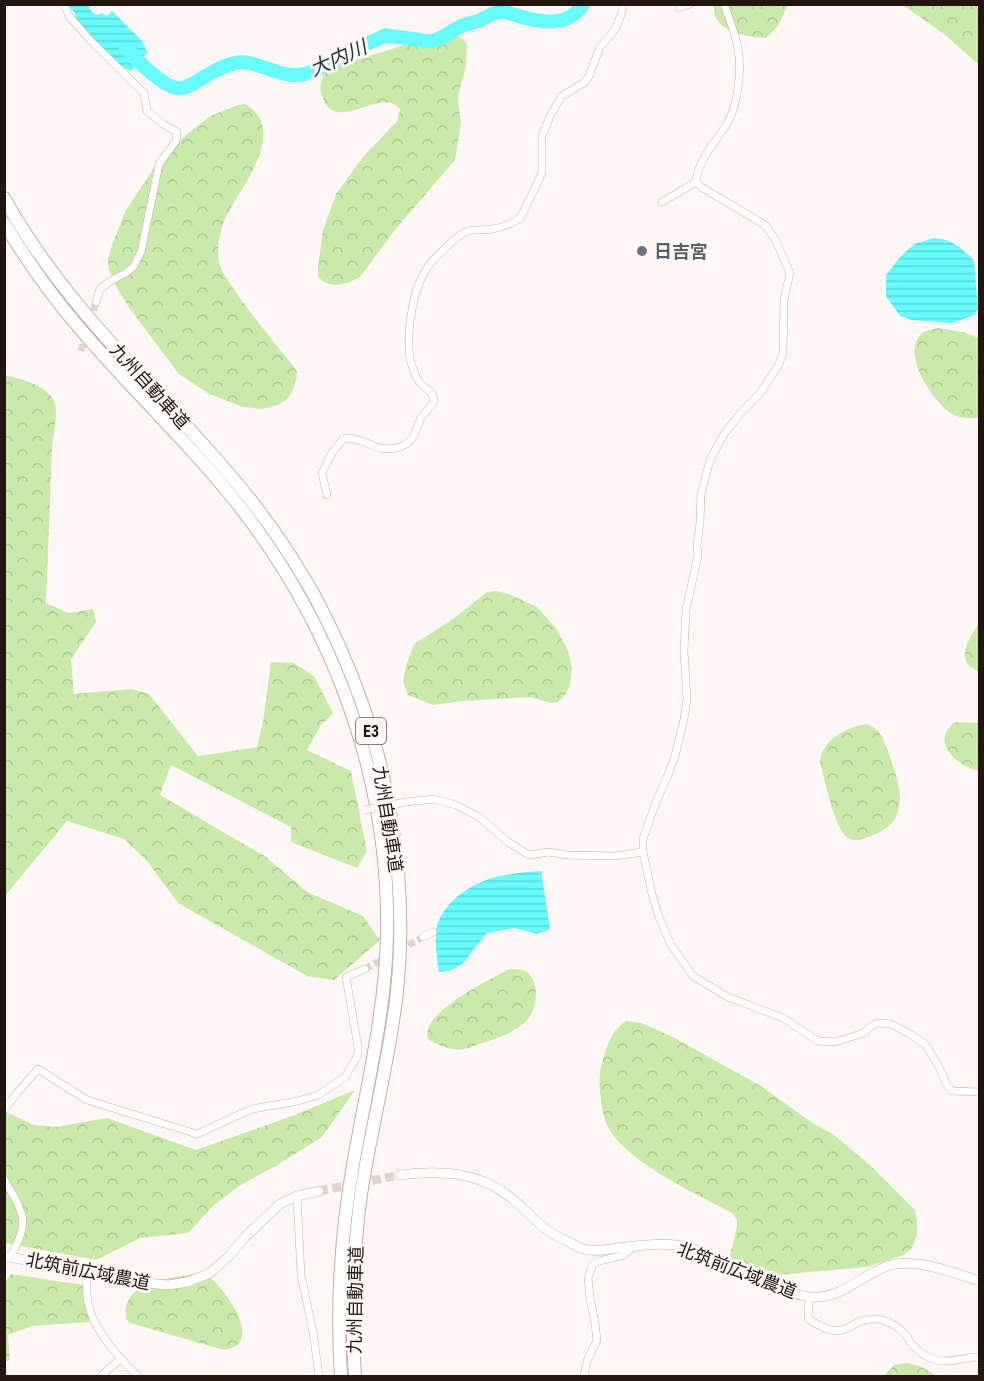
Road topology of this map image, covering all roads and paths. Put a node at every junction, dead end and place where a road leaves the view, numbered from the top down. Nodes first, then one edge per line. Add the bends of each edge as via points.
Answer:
1 (64, 4) edge
2 (623, 4) edge
3 (690, 4) edge
4 (724, 4) edge
5 (679, 8) dead end
6 (696, 182) junction
7 (4, 198) edge
8 (662, 202) dead end
9 (4, 223) edge
10 (96, 302) tunnel mouth
11 (327, 495) dead end
12 (364, 810) dead end
13 (643, 852) junction
14 (433, 932) dead end
15 (423, 937) tunnel mouth
16 (365, 969) tunnel mouth
17 (980, 1092) edge
18 (4, 1110) edge
19 (400, 1175) tunnel mouth
20 (4, 1179) edge
21 (319, 1191) tunnel mouth
22 (297, 1196) junction
23 (634, 1246) junction
24 (8, 1256) edge
25 (87, 1272) junction
26 (980, 1281) edge
27 (809, 1298) junction
28 (120, 1359) junction
29 (980, 1359) edge
30 (101, 1377) edge
31 (138, 1377) edge
32 (319, 1377) edge
33 (341, 1377) edge
34 (355, 1377) edge
35 (584, 1377) edge

1 - 10 street via 69,16 92,42 144,93 147,111 177,132 176,141 159,164 141,252 134,266 100,289
2 - 11 street via 617,25 600,46 589,76 562,96 551,114 542,136 542,172 521,217 490,230 466,232 436,256 422,277 412,306 409,356 419,382 433,398 416,433 403,445 386,449 343,439 322,473
3 - 5 street
4 - 6 street via 739,49 738,94 728,123 710,149
6 - 8 street
6 - 13 street via 765,225 790,273 779,364 761,392 724,434 710,460 701,494 698,555 686,610 684,719 643,839
7 - 34 highway, 九州自動車道 / E3 via 49,269 81,309 225,469 267,523 327,618 363,705 392,817 399,898 399,965 353,1264
9 - 33 highway, 九州自動車道 / E3 via 72,319 217,479 263,538 314,621 361,743 380,824 387,936 378,1035 344,1228 339,1295
12 - 13 street, bridge via 434,799 479,817 529,855
13 - 17 street via 659,917 671,945 693,976 728,997 783,1018 818,1041 835,1042 864,1034 878,1023 891,1024 926,1045 952,1091
14 - 15 street
16 - 18 street via 346,977 358,1055 345,1077 318,1095 252,1109 197,1134 87,1100 38,1069
19 - 23 street, 北筑前広域農道 via 449,1172 472,1178 492,1185 549,1232 578,1247 595,1250
20 - 24 street via 21,1210 23,1227 19,1242
21 - 22 street, 北筑前広域農道
22 - 25 street, 北筑前広域農道 via 280,1204 218,1267 188,1282 146,1283
22 - 32 street via 301,1275
23 - 27 street, 北筑前広域農道 via 674,1243 688,1247
23 - 35 street via 624,1255 593,1264 588,1278 597,1340
24 - 25 street, 北筑前広域農道
25 - 28 street via 87,1298 95,1323
26 - 27 street, 北筑前広域農道 via 942,1269 901,1263 882,1268 837,1293
27 - 29 street via 808,1319 827,1329 841,1330 878,1319 906,1334 925,1356 945,1361
28 - 30 street
28 - 31 street

